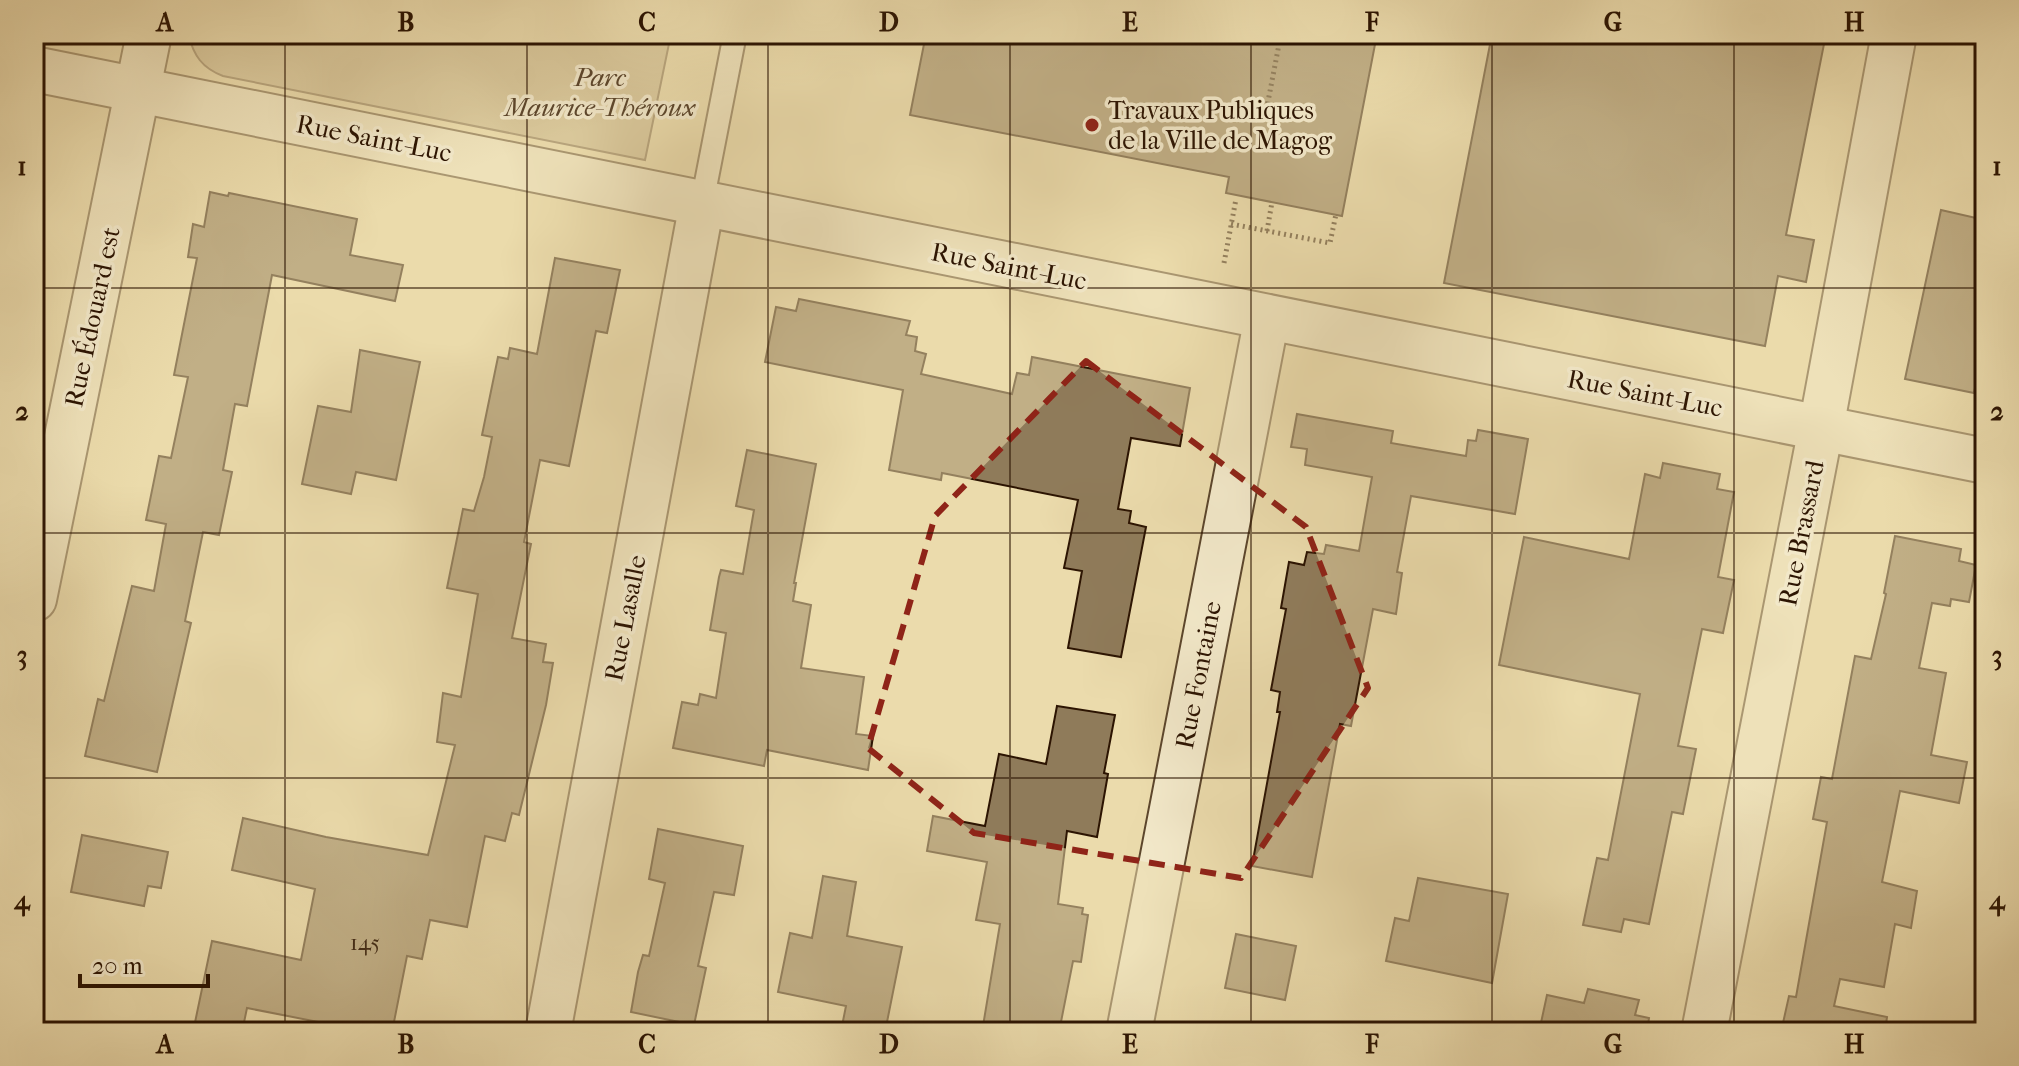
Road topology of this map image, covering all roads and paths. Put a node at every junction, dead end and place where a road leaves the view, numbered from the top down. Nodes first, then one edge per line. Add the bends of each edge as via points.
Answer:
1 (149, 34) edge
2 (735, 34) edge
3 (1281, 34) edge
4 (1894, 34) edge
5 (1290, 36) edge
6 (34, 69) edge
7 (138, 90) junction
8 (1275, 114) dead end
9 (1236, 199) dead end
10 (1272, 202) dead end
11 (702, 203) junction
12 (1336, 214) dead end
13 (1231, 224) junction
14 (1267, 231) junction
15 (1216, 307) junction
16 (1267, 317) junction
17 (1821, 428) junction
18 (1985, 461) edge
19 (34, 599) edge
20 (548, 1032) edge
21 (1129, 1032) edge
22 (1704, 1032) edge

1 - 7 street, Rue Édouard est
2 - 11 lane
3 - 5 path
3 - 8 path via 1266,112
4 - 17 street, Rue Brassard
6 - 7 street, Rue Saint-Luc
7 - 11 street, Rue Saint-Luc
7 - 19 street, Rue Édouard est
9 - 13 path
10 - 14 path
11 - 15 street, Rue Saint-Luc
11 - 20 street, Rue Lasalle
12 - 14 path via 1330,243
13 - 14 path
13 - 15 path
15 - 16 street, Rue Saint-Luc
16 - 17 street, Rue Saint-Luc
16 - 21 street, Rue Fontaine
17 - 18 street, Rue Saint-Luc
17 - 22 street, Rue Brassard

